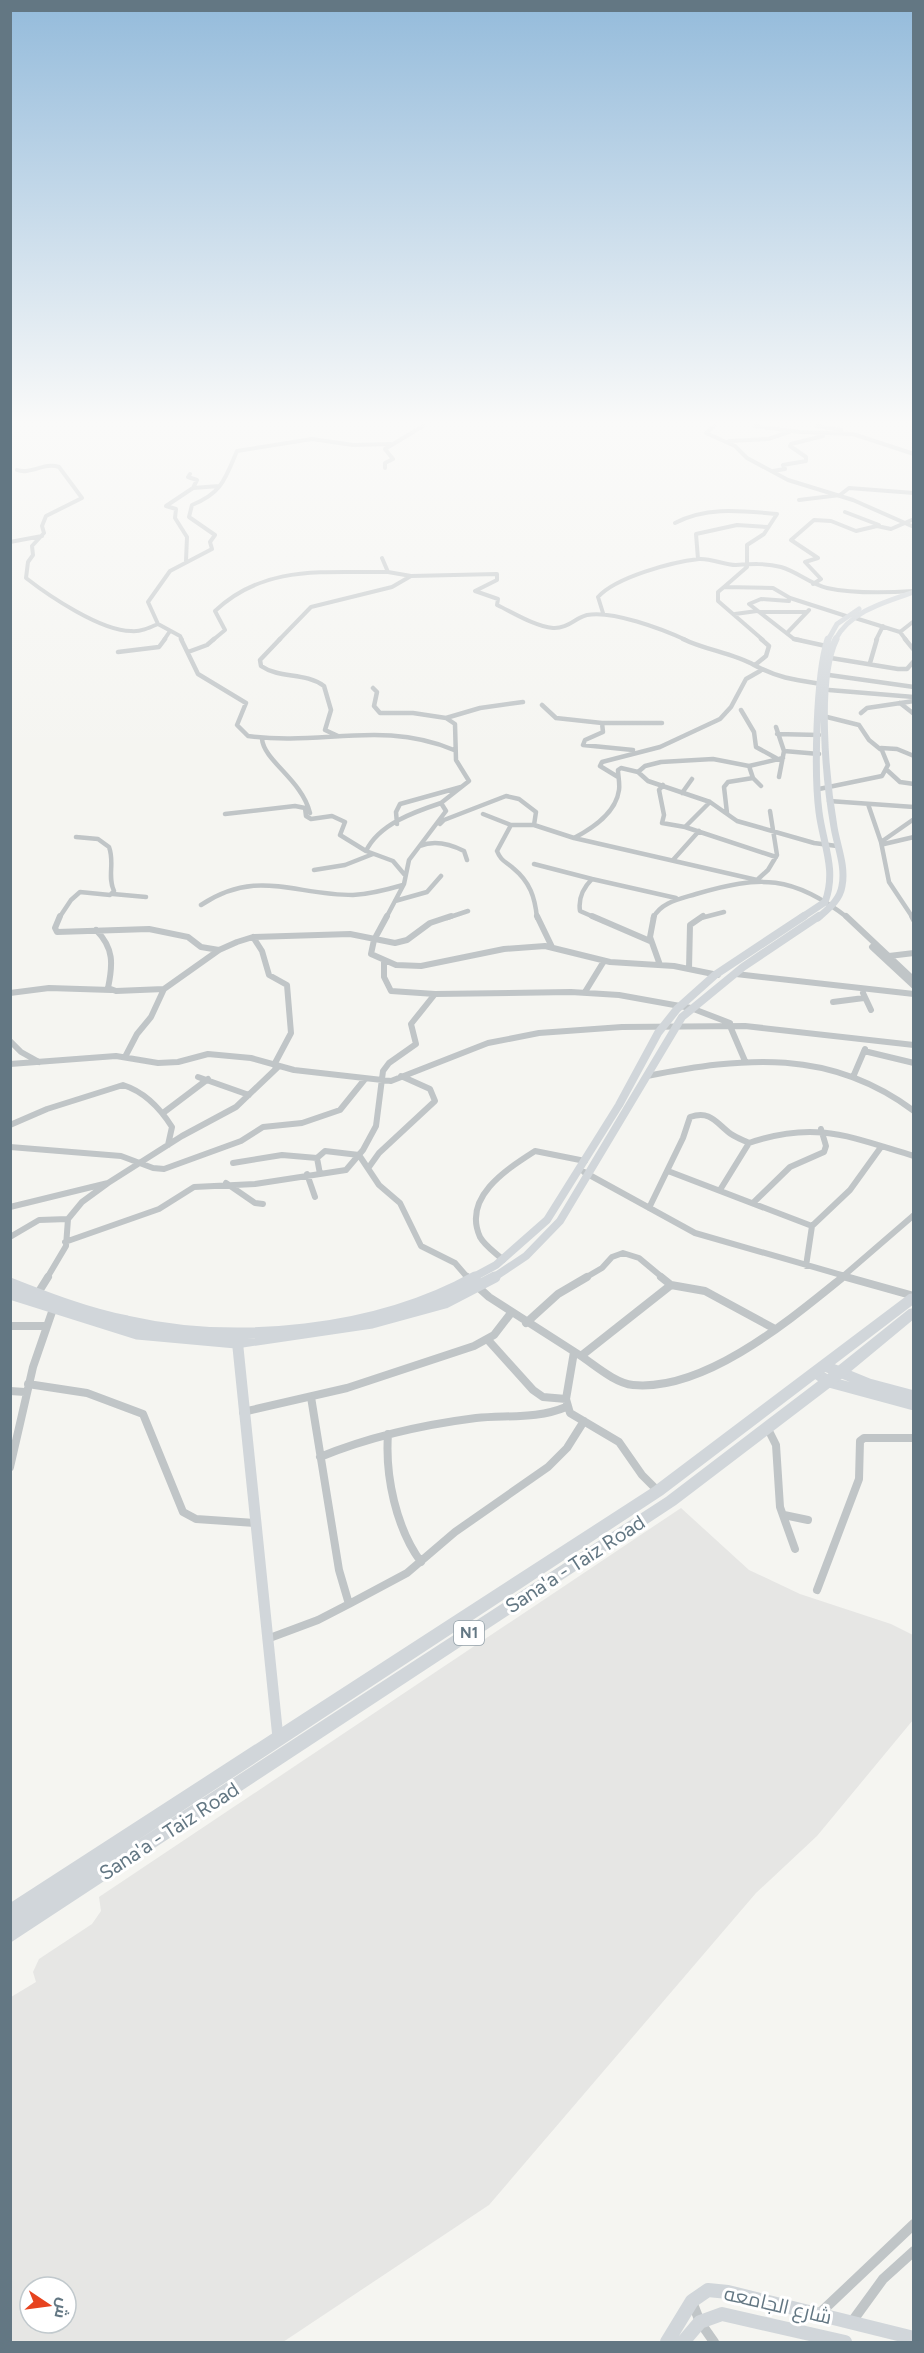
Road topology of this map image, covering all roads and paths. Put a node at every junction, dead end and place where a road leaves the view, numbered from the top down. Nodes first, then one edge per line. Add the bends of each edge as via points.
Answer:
1 (42, 536) joint
2 (186, 536) edge
3 (214, 536) edge
4 (695, 536) edge
5 (761, 536) edge
6 (793, 536) edge
7 (10, 542) edge
8 (382, 558) dead end
9 (698, 559) junction
10 (186, 561) junction
11 (748, 563) junction
12 (388, 572) junction
13 (411, 576) junction
14 (813, 584) junction
15 (724, 587) junction
16 (912, 590) edge
17 (811, 606) junction
18 (758, 612) junction
19 (807, 612) junction
20 (603, 613) junction
21 (735, 614) junction
22 (850, 617) junction
23 (914, 621) edge
24 (158, 624) junction
25 (883, 626) junction
26 (170, 632) junction
27 (788, 632) junction
28 (900, 632) junction
29 (826, 646) junction
30 (914, 650) edge
31 (118, 652) dead end
32 (188, 652) junction
33 (831, 658) junction
34 (914, 661) edge
35 (870, 663) junction
36 (755, 665) junction
37 (760, 670) junction
38 (829, 675) junction
39 (914, 687) edge
40 (373, 688) dead end
41 (825, 691) junction
42 (914, 699) edge
43 (523, 702) dead end
44 (900, 703) junction
45 (542, 705) dead end
46 (741, 710) dead end
47 (861, 713) dead end
48 (914, 714) edge
49 (827, 717) junction
50 (446, 718) junction
51 (602, 723) junction
52 (662, 723) dead end
53 (819, 735) junction
54 (338, 736) junction
55 (262, 739) junction
56 (880, 749) junction
57 (454, 750) junction
58 (636, 751) junction
59 (784, 751) junction
60 (819, 754) junction
61 (914, 756) edge
62 (776, 758) junction
63 (783, 758) junction
64 (748, 766) junction
65 (888, 771) junction
66 (638, 772) junction
67 (618, 777) junction
68 (779, 777) dead end
69 (753, 778) junction
70 (692, 779) dead end
71 (914, 784) edge
72 (466, 785) junction
73 (663, 785) junction
74 (761, 786) dead end
75 (829, 787) junction
76 (819, 789) junction
77 (682, 793) junction
78 (830, 801) junction
79 (710, 802) junction
80 (441, 803) junction
81 (868, 804) junction
82 (914, 807) edge
83 (770, 811) dead end
84 (727, 813) junction
85 (225, 814) dead end
86 (483, 814) dead end
87 (311, 819) junction
88 (914, 819) edge
89 (397, 824) junction
90 (511, 825) junction
91 (534, 825) junction
92 (438, 826) junction
93 (685, 827) junction
94 (699, 831) junction
95 (772, 832) junction
96 (76, 837) dead end
97 (914, 837) edge
98 (574, 838) junction
99 (881, 844) junction
100 (832, 846) junction
101 (366, 851) junction
102 (414, 851) junction
103 (373, 854) junction
104 (776, 857) junction
105 (467, 860) dead end
106 (673, 860) junction
107 (534, 864) dead end
108 (314, 870) dead end
109 (404, 874) junction
110 (441, 876) dead end
111 (592, 879) junction
112 (757, 880) junction
113 (404, 884) junction
114 (113, 894) junction
115 (146, 897) dead end
116 (676, 898) junction
117 (395, 901) junction
118 (201, 904) dead end
119 (828, 906) junction
120 (468, 911) dead end
121 (724, 912) dead end
122 (912, 916) edge
123 (96, 930) junction
124 (254, 937) junction
125 (374, 940) junction
126 (650, 941) junction
127 (552, 947) junction
128 (219, 950) junction
129 (914, 953) edge
130 (888, 957) junction
131 (384, 961) junction
132 (604, 961) junction
133 (660, 965) junction
134 (689, 969) junction
135 (736, 974) junction
136 (717, 975) junction
137 (914, 980) edge
138 (914, 986) edge
139 (864, 988) junction
140 (164, 989) junction
141 (111, 990) junction
142 (585, 992) junction
143 (10, 993) edge
144 (435, 994) junction
145 (914, 994) edge
146 (864, 998) junction
147 (833, 1002) dead end
148 (680, 1006) junction
149 (692, 1008) junction
150 (871, 1010) dead end
151 (730, 1026) junction
152 (745, 1026) junction
153 (662, 1028) junction
154 (674, 1028) junction
155 (10, 1041) edge
156 (870, 1042) junction
157 (914, 1045) edge
158 (864, 1051) junction
159 (125, 1057) junction
160 (745, 1060) junction
161 (41, 1063) junction
162 (10, 1064) edge
163 (914, 1064) edge
164 (277, 1065) junction
165 (401, 1076) junction
166 (647, 1076) junction
167 (198, 1077) dead end
168 (852, 1077) junction
169 (208, 1079) junction
170 (365, 1079) junction
171 (381, 1081) junction
172 (249, 1095) junction
173 (914, 1112) edge
174 (163, 1113) junction
175 (10, 1125) edge
176 (821, 1129) junction
177 (749, 1143) junction
178 (167, 1146) junction
179 (10, 1147) edge
180 (882, 1147) junction
181 (359, 1155) junction
182 (914, 1156) edge
183 (317, 1158) junction
184 (585, 1161) junction
185 (233, 1163) dead end
186 (142, 1164) junction
187 (369, 1167) junction
188 (579, 1169) junction
189 (668, 1171) junction
190 (307, 1174) junction
191 (320, 1174) junction
192 (590, 1176) junction
193 (108, 1183) junction
194 (226, 1184) junction
195 (720, 1190) junction
196 (315, 1197) dead end
197 (753, 1203) junction
198 (263, 1204) dead end
199 (10, 1207) edge
200 (649, 1208) junction
201 (914, 1215) edge
202 (68, 1219) junction
203 (812, 1226) junction
204 (10, 1237) edge
205 (65, 1242) junction
206 (503, 1260) junction
207 (806, 1266) junction
208 (843, 1276) junction
209 (10, 1283) edge
210 (473, 1284) junction
211 (671, 1285) junction
212 (38, 1293) junction
213 (10, 1294) edge
214 (914, 1297) edge
215 (53, 1309) junction
216 (914, 1312) edge
217 (511, 1313) junction
218 (526, 1323) junction
219 (10, 1326) edge
220 (45, 1326) junction
221 (775, 1329) junction
222 (237, 1338) junction
223 (488, 1340) junction
224 (578, 1354) junction
225 (827, 1373) junction
226 (27, 1388) junction
227 (10, 1391) edge
228 (914, 1396) edge
229 (311, 1397) junction
230 (566, 1403) junction
231 (914, 1405) edge
232 (243, 1412) junction
233 (584, 1421) junction
234 (768, 1429) junction
235 (388, 1434) junction
236 (914, 1438) edge
237 (320, 1457) junction
238 (10, 1467) edge
239 (658, 1491) junction
240 (784, 1515) junction
241 (808, 1520) dead end
242 (255, 1523) junction
243 (795, 1549) dead end
244 (421, 1562) junction
245 (818, 1590) dead end
246 (350, 1604) junction
247 (267, 1639) junction
248 (278, 1738) junction
249 (10, 1914) edge
250 (10, 1934) edge
251 (914, 2224) edge
252 (914, 2251) edge
253 (692, 2301) junction
254 (819, 2314) junction
255 (700, 2322) junction
256 (851, 2323) junction
257 (914, 2338) edge
258 (667, 2343) edge
259 (683, 2343) edge
260 (714, 2343) edge
261 (845, 2343) edge

1 - 7 street
1 - 24 street via 32,546 26,578 51,598 121,630 136,631
2 - 10 street
3 - 10 street via 210,542 212,549
4 - 9 street
5 - 11 street via 747,545
6 - 14 street via 791,540 818,558 805,562 821,579
8 - 12 street
9 - 11 street via 733,565
9 - 20 street via 614,582 598,597
10 - 24 street via 170,571 148,602
11 - 14 street via 794,571
11 - 15 street
12 - 13 street
12 - 32 street via 287,576 256,582 215,611 225,628 222,634
13 - 20 street via 497,574 496,580 475,591 498,598 495,604 545,627 565,627 583,616
13 - 54 street via 392,587 311,607 260,660 270,673 310,678 322,684 332,712 326,730
14 - 16 street via 878,593
15 - 17 street via 773,588
15 - 21 street via 718,592 718,601
16 - 22 street
17 - 18 street via 774,598 749,602
17 - 19 street
17 - 22 street
18 - 19 street
18 - 21 street
18 - 27 street
19 - 27 street
20 - 36 street
21 - 36 street via 769,646 766,656
22 - 25 street
22 - 29 street via 831,631
22 - 33 street via 833,642
23 - 28 street
24 - 26 street
25 - 28 street
25 - 35 street
26 - 31 street via 159,647
26 - 32 street via 180,636
27 - 29 street via 796,639
28 - 30 street
29 - 41 street
32 - 55 street via 198,674 246,703 237,725 248,736
33 - 35 street
33 - 38 street
34 - 35 street via 907,669
36 - 37 street
37 - 41 street
37 - 58 street via 744,679 722,718 651,750
38 - 39 street
38 - 41 street
40 - 50 street via 377,692 374,706 380,712
41 - 42 street via 870,692
41 - 49 street
41 - 53 street
42 - 44 street
43 - 50 street
44 - 47 street via 867,708
44 - 48 street
45 - 51 street via 556,718
46 - 62 street via 752,727 756,747
49 - 56 street via 859,725
49 - 75 street
50 - 57 street via 455,724
51 - 52 street
51 - 58 street via 603,732 583,744
53 - 59 street via 777,730
53 - 60 street
54 - 55 street via 302,741
54 - 57 street via 390,732 432,739
55 - 87 street via 262,749 294,778 298,791 308,801
56 - 61 street via 897,749
56 - 65 street via 889,761
57 - 72 street via 469,781
58 - 67 street via 602,762 600,766 605,771
59 - 60 street
59 - 63 street
60 - 76 street
62 - 63 street
62 - 64 street
63 - 68 street
64 - 66 street via 713,759 687,760 661,762
64 - 69 street
65 - 71 street via 900,782
65 - 75 street via 882,776
66 - 67 street via 621,768
66 - 73 street via 648,781
67 - 98 street via 620,787 615,803 604,819
69 - 74 street
69 - 84 street via 728,782 724,787
70 - 77 street
72 - 80 street
72 - 89 street via 400,804
73 - 77 street
73 - 93 street via 659,790 662,823
75 - 76 street
75 - 78 street
76 - 100 street via 819,812
77 - 79 street
78 - 81 street
78 - 100 street
79 - 84 street
79 - 93 street
80 - 89 street
80 - 92 street via 446,811
81 - 82 street
81 - 99 street
83 - 95 street
84 - 95 street via 737,821
85 - 87 street via 295,806 305,808
86 - 90 street
87 - 101 street via 332,816 345,822 340,834
88 - 99 street
89 - 101 street via 372,838
90 - 91 street
90 - 127 street via 497,851 501,861 513,868 535,894 537,919
91 - 92 street via 533,807 506,796 444,820
91 - 98 street
92 - 102 street
93 - 94 street
94 - 104 street
94 - 106 street
95 - 100 street
95 - 104 street via 780,848
96 - 114 street via 99,839 106,844 112,854 109,880
97 - 99 street
98 - 106 street
99 - 122 street via 889,882
100 - 119 street via 841,887
101 - 103 street
102 - 105 street via 428,842 454,845 464,851
102 - 109 street
103 - 108 street via 345,865
103 - 109 street via 393,861
104 - 112 street via 771,868
106 - 112 street
107 - 111 street
109 - 113 street
110 - 117 street via 427,892
111 - 116 street
111 - 126 street via 581,895 580,911
112 - 116 street
112 - 119 street via 797,888
113 - 117 street
113 - 118 street via 380,894 237,885 215,892
114 - 115 street
114 - 123 street via 79,893 55,928 64,933
116 - 126 street via 658,908
117 - 125 street
119 - 130 street
119 - 135 street
119 - 136 street
120 - 125 street via 430,923 407,940
121 - 134 street via 705,915 690,924
123 - 128 street via 173,933 188,937 201,947
123 - 141 street via 112,950 108,988
124 - 125 street via 350,934
124 - 128 street
124 - 164 street via 268,975 288,985 291,1033
125 - 131 street via 371,954
126 - 133 street
127 - 131 street via 507,949 418,968
127 - 132 street
128 - 140 street
129 - 130 street
130 - 137 street
130 - 138 street
131 - 144 street via 384,977 390,991
132 - 133 street
132 - 142 street
133 - 134 street
134 - 136 street
135 - 139 street
135 - 149 street
136 - 148 street
139 - 145 street
139 - 146 street
140 - 141 street
140 - 159 street
141 - 143 street via 49,988
142 - 144 street
142 - 148 street via 607,992
144 - 171 street via 411,1024 416,1044 388,1064
146 - 147 street
146 - 150 street
148 - 149 street
148 - 153 street
149 - 152 street
149 - 154 street
151 - 152 street
151 - 154 street
151 - 160 street
152 - 156 street
153 - 154 street
153 - 165 street via 539,1033 488,1043
153 - 184 street
154 - 166 street
155 - 161 street
156 - 157 street
156 - 158 street
158 - 163 street
158 - 168 street
159 - 161 street
159 - 164 street via 158,1063 208,1054
160 - 166 street
160 - 168 street via 806,1065
161 - 162 street
164 - 170 street
164 - 172 street
165 - 171 street
165 - 187 street via 430,1089 435,1101
166 - 192 street
167 - 169 street
168 - 173 street via 900,1100
169 - 172 street
169 - 174 street
170 - 171 street
170 - 186 street via 340,1110 302,1123 263,1127 241,1141 164,1169
171 - 181 street via 380,1110 369,1141
172 - 178 street via 236,1107
174 - 175 street via 123,1085
174 - 178 street via 172,1127
176 - 177 street via 773,1133
176 - 180 street
176 - 197 street via 824,1152 790,1167
177 - 189 street via 733,1136 714,1116 699,1113 690,1117
177 - 195 street
178 - 186 street
179 - 186 street via 121,1156
180 - 182 street
180 - 203 street via 866,1171
181 - 183 street via 325,1151
181 - 187 street
181 - 191 street via 346,1170
183 - 185 street via 282,1155
183 - 191 street
184 - 188 street
184 - 206 street via 535,1151 484,1191 476,1207 480,1238
186 - 193 street
187 - 210 street via 380,1185 400,1203 421,1246 455,1263
188 - 192 street
188 - 206 street via 536,1233
189 - 195 street
189 - 200 street
190 - 191 street
190 - 194 street via 255,1184
190 - 196 street
192 - 200 street
192 - 210 street via 560,1221 526,1256
193 - 199 street
193 - 202 street via 82,1202
194 - 198 street
194 - 205 street via 194,1187 159,1209
195 - 197 street
197 - 203 street
200 - 207 street via 695,1233
201 - 208 street
202 - 204 street via 39,1220
202 - 205 street
203 - 207 street
205 - 212 street via 61,1256
206 - 210 street
207 - 208 street
208 - 214 street
208 - 221 street
209 - 212 street
210 - 217 street
210 - 222 street via 445,1303 413,1314 312,1334
211 - 218 street via 639,1258 622,1253 558,1294
211 - 221 street via 705,1291
211 - 224 street
212 - 222 street via 106,1316
213 - 215 street
214 - 225 highway, Sana'a - Taiz Road / N1
215 - 220 street
215 - 222 street via 137,1334
216 - 225 highway, Sana'a - Taiz Road / N1
217 - 218 street
217 - 223 street
218 - 224 street
219 - 220 street
220 - 226 street
221 - 224 street via 701,1373 656,1386 625,1383
222 - 232 street
223 - 229 street
223 - 230 street via 533,1390
224 - 230 street
225 - 228 street
225 - 231 street
225 - 234 highway, Sana'a - Taiz Road / N1
225 - 239 highway, Sana'a - Taiz Road / N1
226 - 227 street
226 - 238 street
226 - 242 street via 80,1389 143,1414 183,1512 196,1519
229 - 232 street
229 - 237 street
230 - 233 street via 570,1413
230 - 235 street via 548,1415 475,1418
232 - 242 street
233 - 239 street via 619,1442
233 - 244 street via 549,1467 455,1532
234 - 240 street via 776,1444 780,1507
234 - 250 highway, Sana'a - Taiz Road / N1 via 671,1501
235 - 237 street
235 - 244 street via 386,1451 399,1515 406,1539
236 - 245 street via 860,1441 859,1479
237 - 246 street via 339,1570
239 - 248 highway, Sana'a - Taiz Road / N1
240 - 241 street
240 - 243 street
242 - 247 street
244 - 246 street
246 - 247 street
247 - 248 street
248 - 249 highway, Sana'a - Taiz Road / N1
251 - 254 street
252 - 256 street via 883,2279
253 - 254 street, شارع الجامعه via 708,2290 728,2292
253 - 255 street
253 - 258 street
254 - 256 street, شارع الجامعه
255 - 259 street
255 - 260 street
255 - 261 street, شارع الجامعه via 722,2314
256 - 257 street, شارع الجامعه

